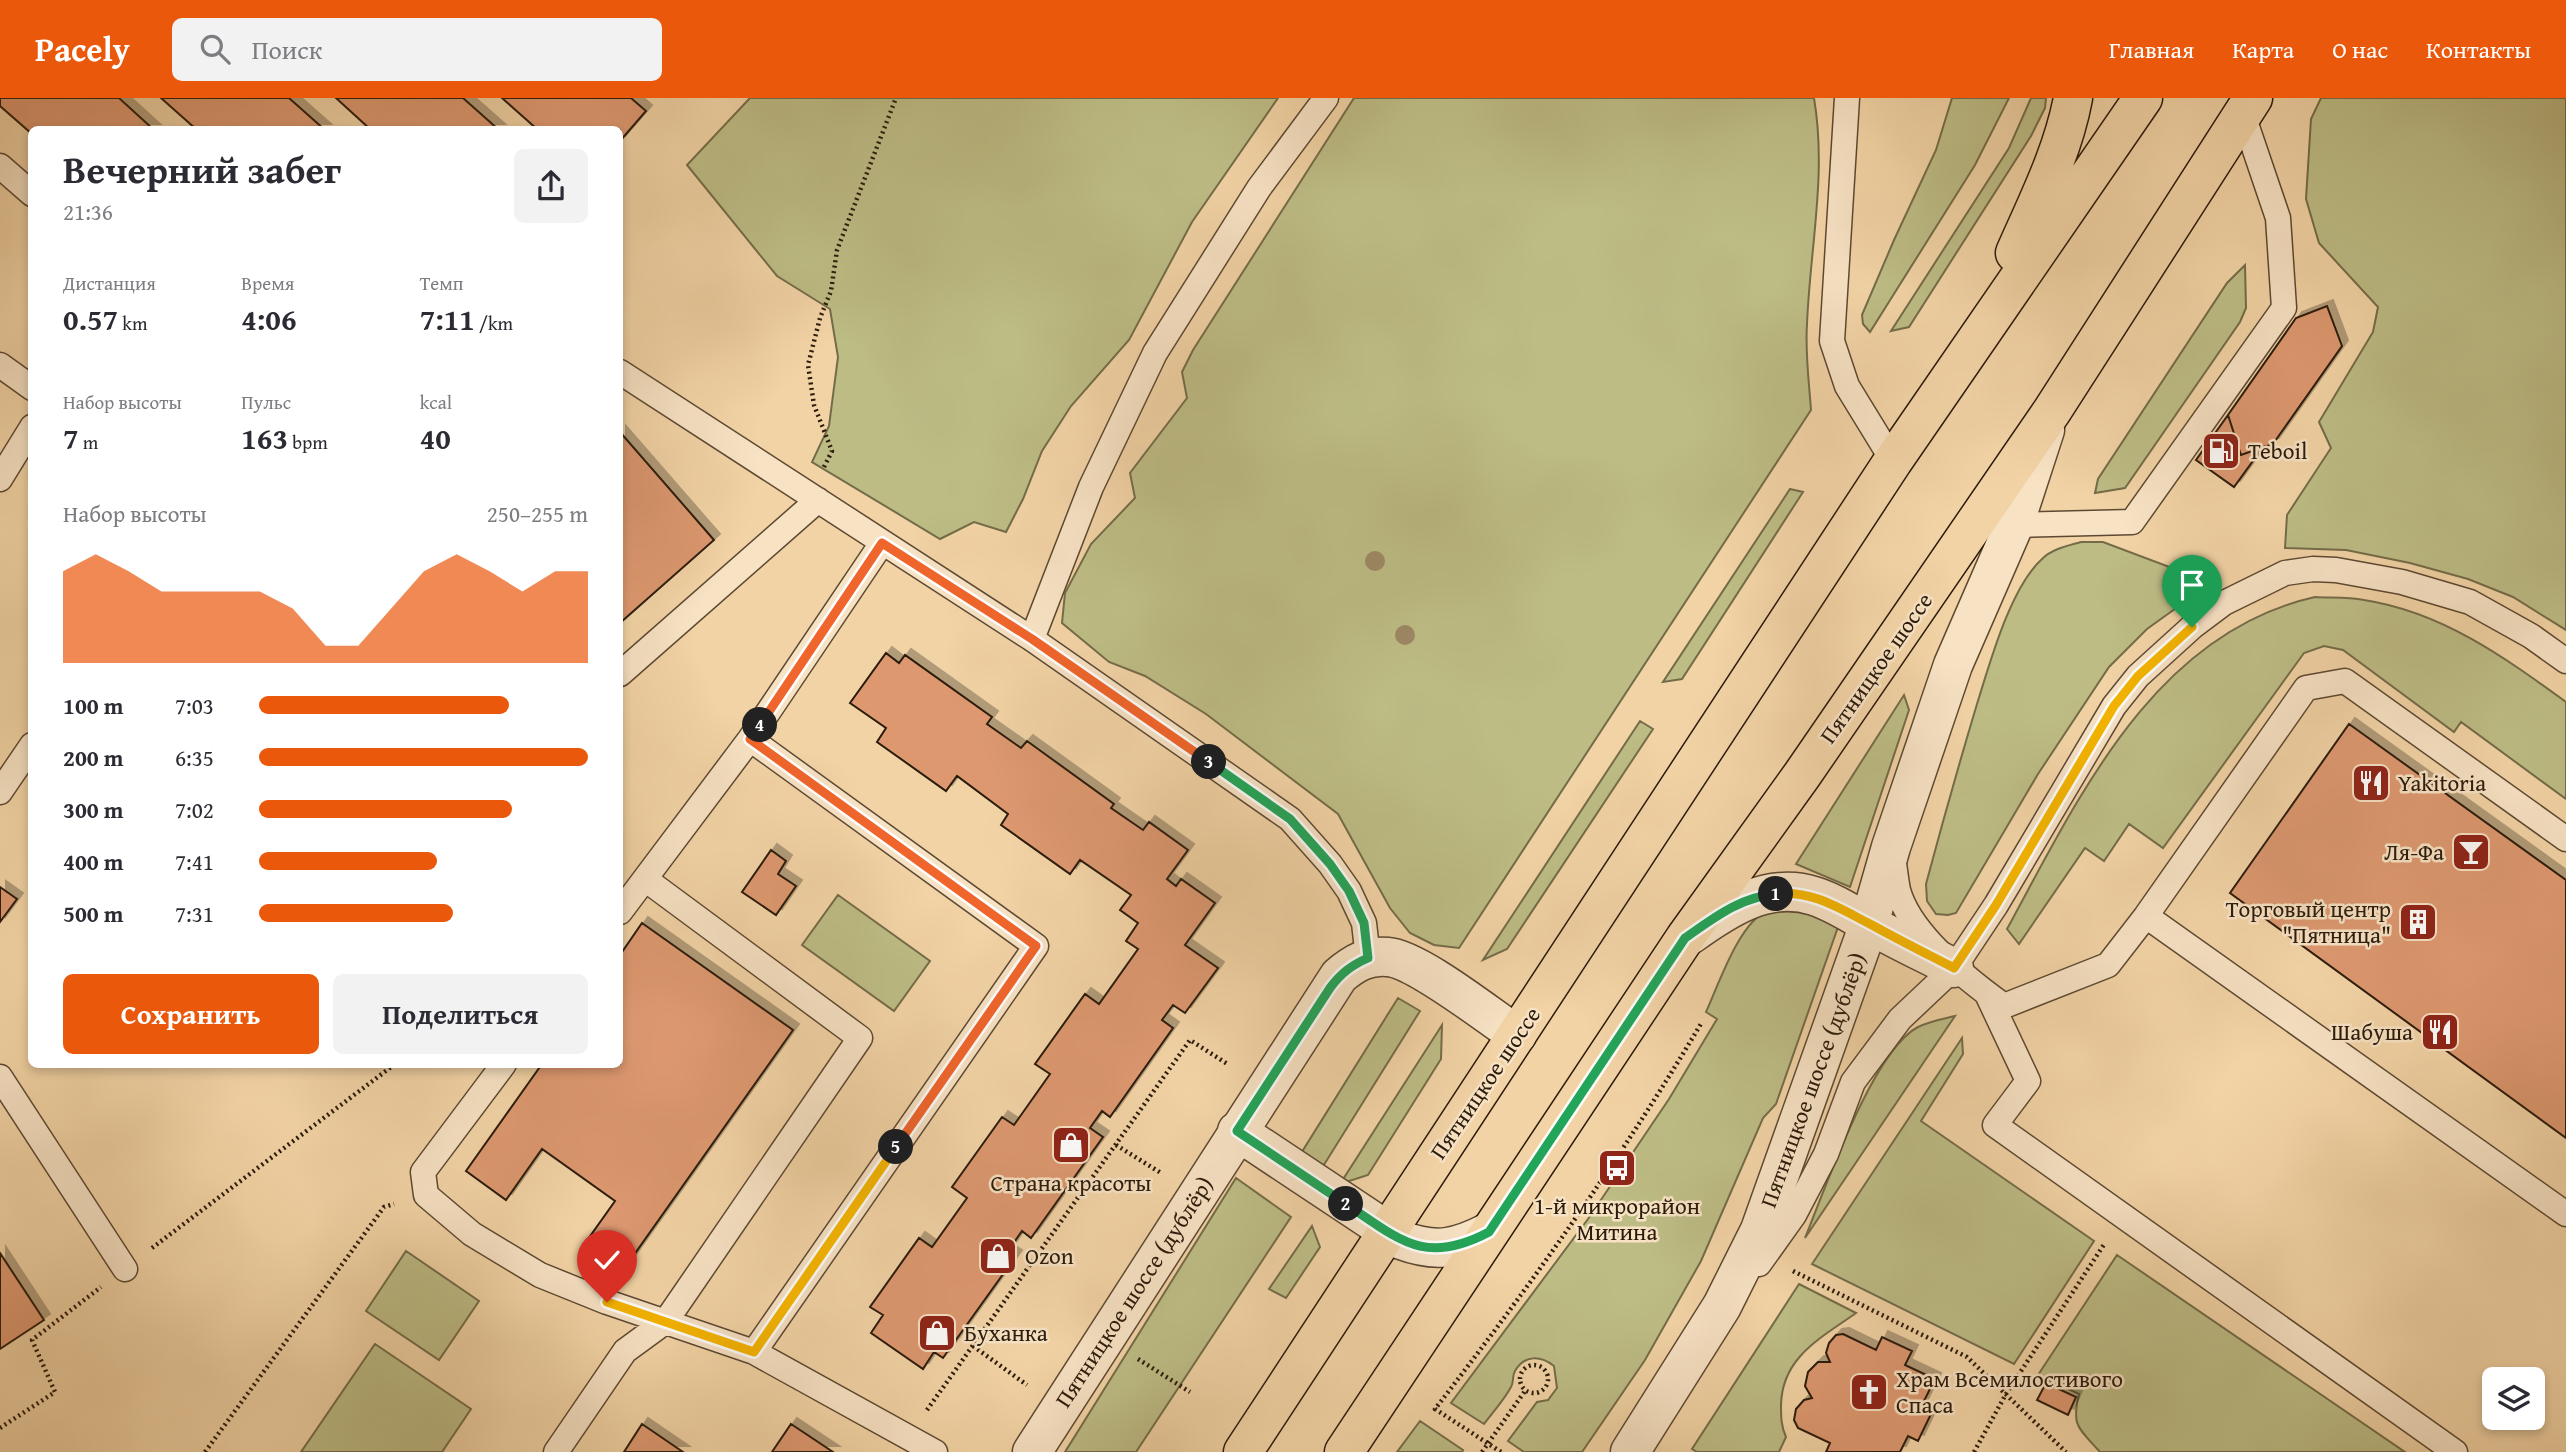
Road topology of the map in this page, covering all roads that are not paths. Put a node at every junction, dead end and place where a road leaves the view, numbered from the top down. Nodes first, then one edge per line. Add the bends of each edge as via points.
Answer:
1 (1326, 98) edge
2 (1847, 98) edge
3 (2073, 98) edge
4 (2143, 98) edge
5 (2248, 107) edge
6 (0, 166) edge
7 (28, 190) edge
8 (1980, 333) junction
9 (0, 365) edge
10 (623, 374) edge
11 (28, 385) edge
12 (2052, 411) junction
13 (28, 434) edge
14 (1892, 461) junction
15 (0, 480) edge
16 (814, 498) junction
17 (2014, 525) junction
18 (882, 543) junction
19 (1959, 548) junction
20 (1032, 639) junction
21 (2566, 661) edge
22 (623, 671) edge
23 (750, 739) junction
24 (28, 751) edge
25 (0, 792) edge
26 (2566, 839) edge
27 (1891, 847) junction
28 (645, 879) junction
29 (623, 908) edge
30 (2146, 916) junction
31 (1869, 924) junction
32 (1685, 938) junction
33 (1368, 958) junction
34 (1954, 968) junction
35 (1996, 1000) junction
36 (1517, 1035) junction
37 (501, 1068) edge
38 (0, 1077) edge
39 (1237, 1131) junction
40 (2566, 1214) edge
41 (1387, 1231) junction
42 (1489, 1232) junction
43 (125, 1269) road end
44 (1722, 1306) junction
45 (666, 1321) junction
46 (754, 1352) junction
47 (925, 1447) edge
48 (556, 1452) edge
49 (1032, 1452) edge
50 (1243, 1452) edge
51 (1345, 1452) edge
52 (1630, 1452) edge
53 (2455, 1452) edge

1 - 20 lane via 1259,188 1155,353 1091,487
2 - 14 lane via 1832,341 1847,386
3 - 8 main road via 2053,165
4 - 8 main road, Пятницкое шоссе
5 - 12 main road, Пятницкое шоссе
5 - 17 lane via 2278,218 2284,309 2133,522
6 - 7 lane
8 - 14 main road, Пятницкое шоссе
9 - 11 lane
10 - 16 lane
12 - 17 street, Пятницкое шоссе (дублёр)
12 - 19 main road, Пятницкое шоссе
13 - 15 lane
14 - 36 main road, Пятницкое шоссе
16 - 18 lane
16 - 22 lane
17 - 19 lane
17 - 27 street, Пятницкое шоссе (дублёр) via 1953,665
18 - 20 lane
18 - 23 lane
19 - 32 main road, Пятницкое шоссе
20 - 33 lane via 1290,819 1349,891 1364,923
21 - 34 lane via 2470,602 2402,582 2312,569 2285,573 2255,587 2192,627 2138,676 2114,706
23 - 28 lane
23 - 46 lane via 1036,946
24 - 25 lane
26 - 30 lane via 2345,681 2306,688
27 - 31 street, Пятницкое шоссе (дублёр)
27 - 34 lane via 1899,893 1916,926
28 - 29 lane
28 - 45 lane via 860,1038
30 - 35 lane via 2108,965
30 - 40 lane
31 - 32 street via 1814,896 1795,892 1763,895 1728,908
31 - 34 street
31 - 44 street, Пятницкое шоссе (дублёр) via 1760,1230
32 - 42 main road, Пятницкое шоссе
33 - 36 street via 1390,957 1412,964
33 - 39 street, Пятницкое шоссе (дублёр) via 1339,976
34 - 35 lane
34 - 44 lane via 1900,1019 1853,1082 1826,1154 1794,1215
35 - 53 lane via 2028,1081 1995,1125
36 - 41 main road, Пятницкое шоссе
37 - 45 lane via 423,1172 426,1195 472,1234 540,1275
38 - 43 lane
39 - 41 street
39 - 49 street, Пятницкое шоссе (дублёр)
41 - 42 street via 1420,1247 1438,1249
41 - 50 main road, Пятницкое шоссе
42 - 51 main road, Пятницкое шоссе
44 - 52 street, Пятницкое шоссе (дублёр)
45 - 46 lane
45 - 48 lane via 625,1351
46 - 47 lane

